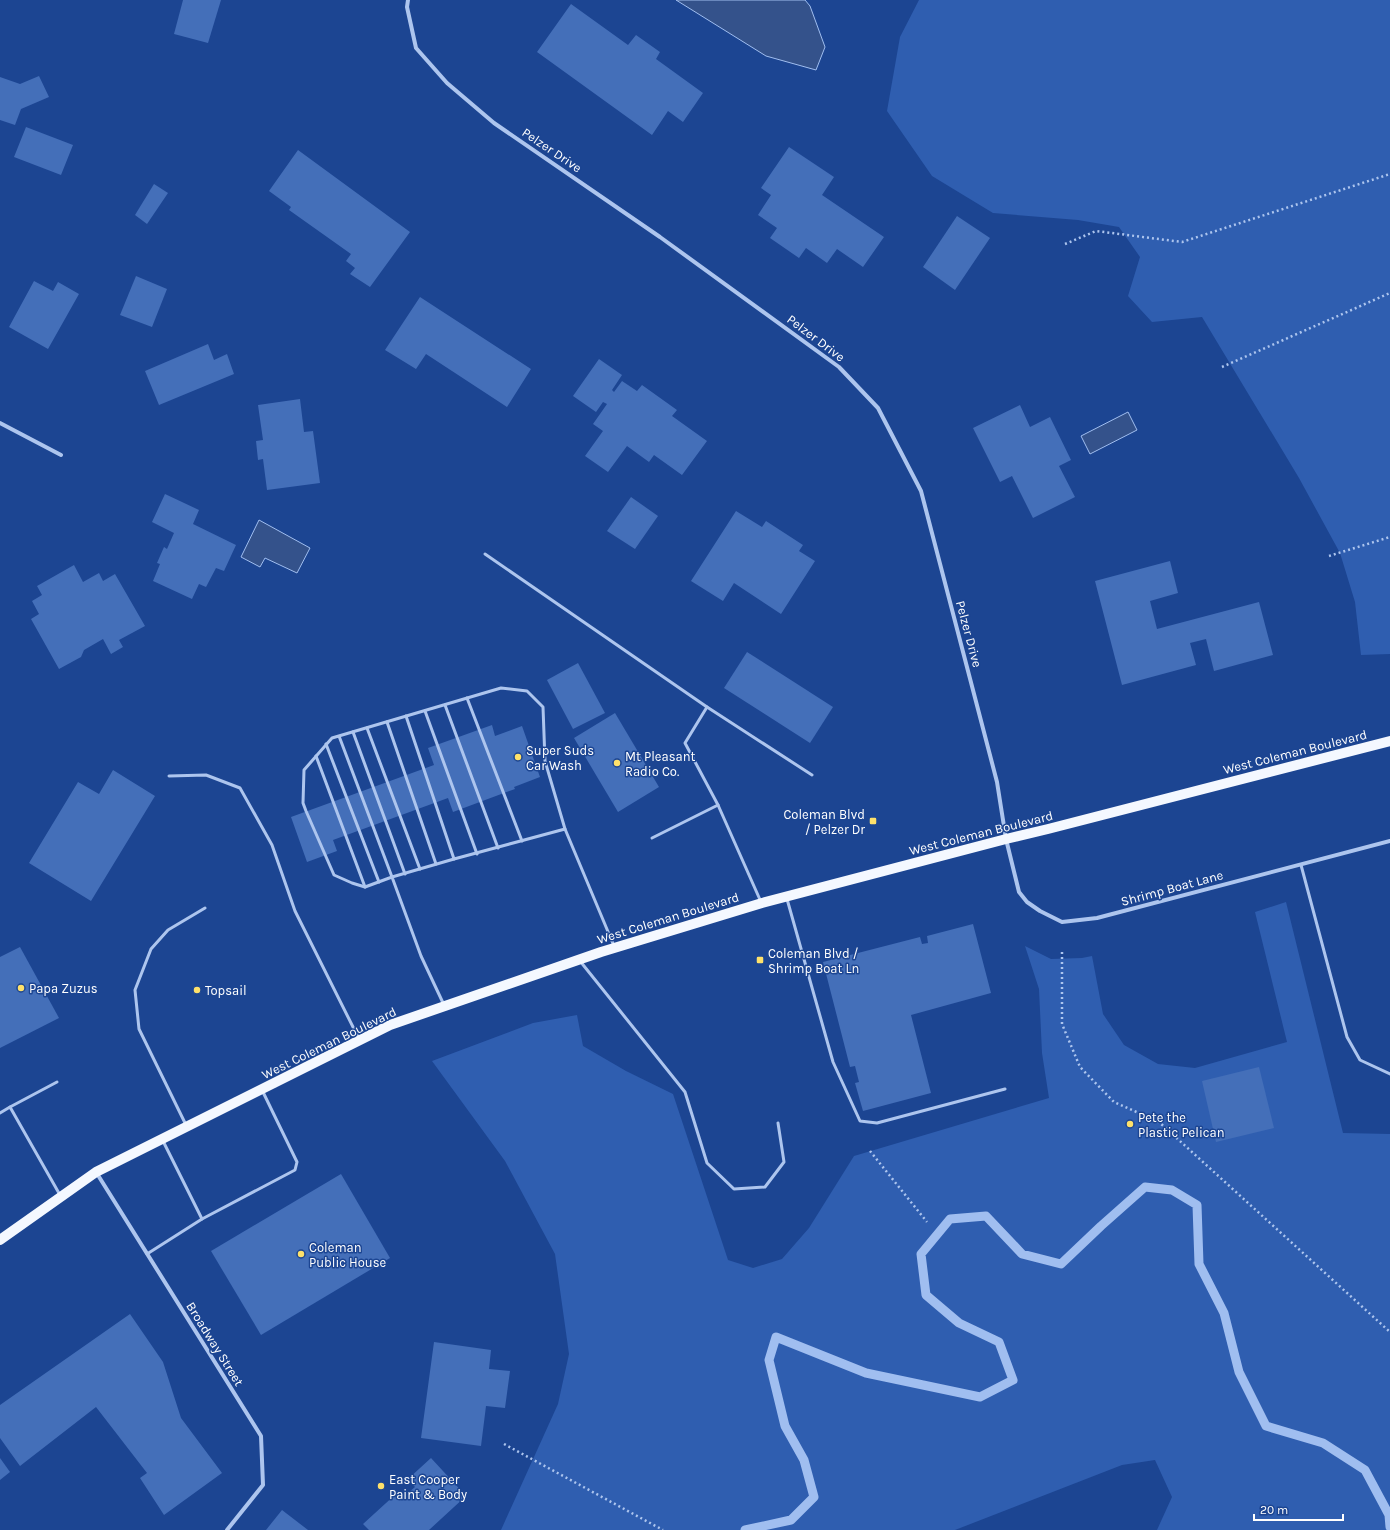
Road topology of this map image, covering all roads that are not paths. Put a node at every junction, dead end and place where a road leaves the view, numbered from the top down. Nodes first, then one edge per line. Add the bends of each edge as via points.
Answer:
1 (408, 0) edge
2 (0, 423) edge
3 (61, 455) dead end
4 (485, 554) dead end
5 (468, 698) junction
6 (445, 704) junction
7 (708, 707) junction
8 (424, 711) junction
9 (406, 716) junction
10 (387, 722) junction
11 (367, 728) junction
12 (353, 732) junction
13 (339, 736) junction
14 (1390, 741) edge
15 (326, 744) junction
16 (316, 756) junction
17 (812, 775) dead end
18 (169, 776) dead end
19 (718, 805) junction
20 (565, 829) junction
21 (652, 838) dead end
22 (1006, 839) junction
23 (522, 841) junction
24 (1390, 841) edge
25 (498, 848) junction
26 (477, 854) junction
27 (454, 859) junction
28 (436, 864) junction
29 (1301, 865) junction
30 (420, 869) junction
31 (405, 874) junction
32 (392, 877) junction
33 (379, 882) junction
34 (365, 887) junction
35 (786, 897) junction
36 (762, 903) junction
37 (206, 908) dead end
38 (614, 948) junction
39 (578, 959) junction
40 (444, 1006) junction
41 (360, 1040) junction
42 (1390, 1074) edge
43 (57, 1082) dead end
44 (262, 1089) junction
45 (1005, 1089) dead end
46 (10, 1107) junction
47 (0, 1113) edge
48 (778, 1123) dead end
49 (187, 1127) junction
50 (162, 1139) junction
51 (96, 1172) junction
52 (61, 1197) junction
53 (202, 1219) junction
54 (0, 1240) edge
55 (147, 1254) junction
56 (227, 1530) edge

1 - 22 street, Pelzer Drive via 407,7 416,48 447,83 494,123 660,236 839,367 878,408 921,492 997,782
2 - 3 street
4 - 7 lane
5 - 6 lane
5 - 20 lane via 501,688 527,691 543,706 546,761
5 - 23 lane
6 - 8 lane
6 - 25 lane
7 - 17 lane
7 - 19 lane via 685,743
8 - 9 lane
8 - 26 lane
9 - 10 lane
9 - 27 lane
10 - 11 lane
10 - 28 lane
11 - 12 lane
11 - 30 lane
12 - 13 lane
12 - 31 lane
13 - 15 lane
13 - 32 lane
14 - 22 main road, West Coleman Boulevard
15 - 16 lane
15 - 33 lane
16 - 34 lane
16 - 34 lane via 304,770 303,803 334,875
18 - 41 lane via 206,775 240,788 272,845 295,911
19 - 21 lane
19 - 36 lane
20 - 23 lane
20 - 38 lane
22 - 29 street, Shrimp Boat Lane via 1019,892 1033,907 1062,922 1096,918
22 - 35 main road, West Coleman Boulevard
23 - 25 lane
24 - 29 street, Shrimp Boat Lane
25 - 26 lane
26 - 27 lane
27 - 28 lane
28 - 30 lane
29 - 42 lane via 1347,1037 1360,1060
30 - 31 lane
31 - 32 lane
32 - 33 lane
32 - 40 lane via 421,956
33 - 34 lane
35 - 36 main road, West Coleman Boulevard
35 - 45 lane via 833,1062 860,1121 877,1124
36 - 38 main road, West Coleman Boulevard
37 - 49 lane via 168,930 151,949 135,990 139,1029
38 - 39 main road, West Coleman Boulevard
39 - 40 main road, West Coleman Boulevard
39 - 48 lane via 685,1092 707,1163 734,1189 765,1187 784,1162
40 - 41 main road, West Coleman Boulevard via 390,1025
41 - 44 main road, West Coleman Boulevard
43 - 46 lane
44 - 49 main road, West Coleman Boulevard
44 - 53 lane via 298,1162 295,1170
46 - 47 lane
46 - 52 lane
49 - 50 main road, West Coleman Boulevard
50 - 51 main road, West Coleman Boulevard
50 - 53 lane
51 - 52 main road, West Coleman Boulevard
51 - 55 street, Broadway Street
52 - 54 main road, West Coleman Boulevard
53 - 55 lane
55 - 56 street, Broadway Street via 261,1436 263,1485

